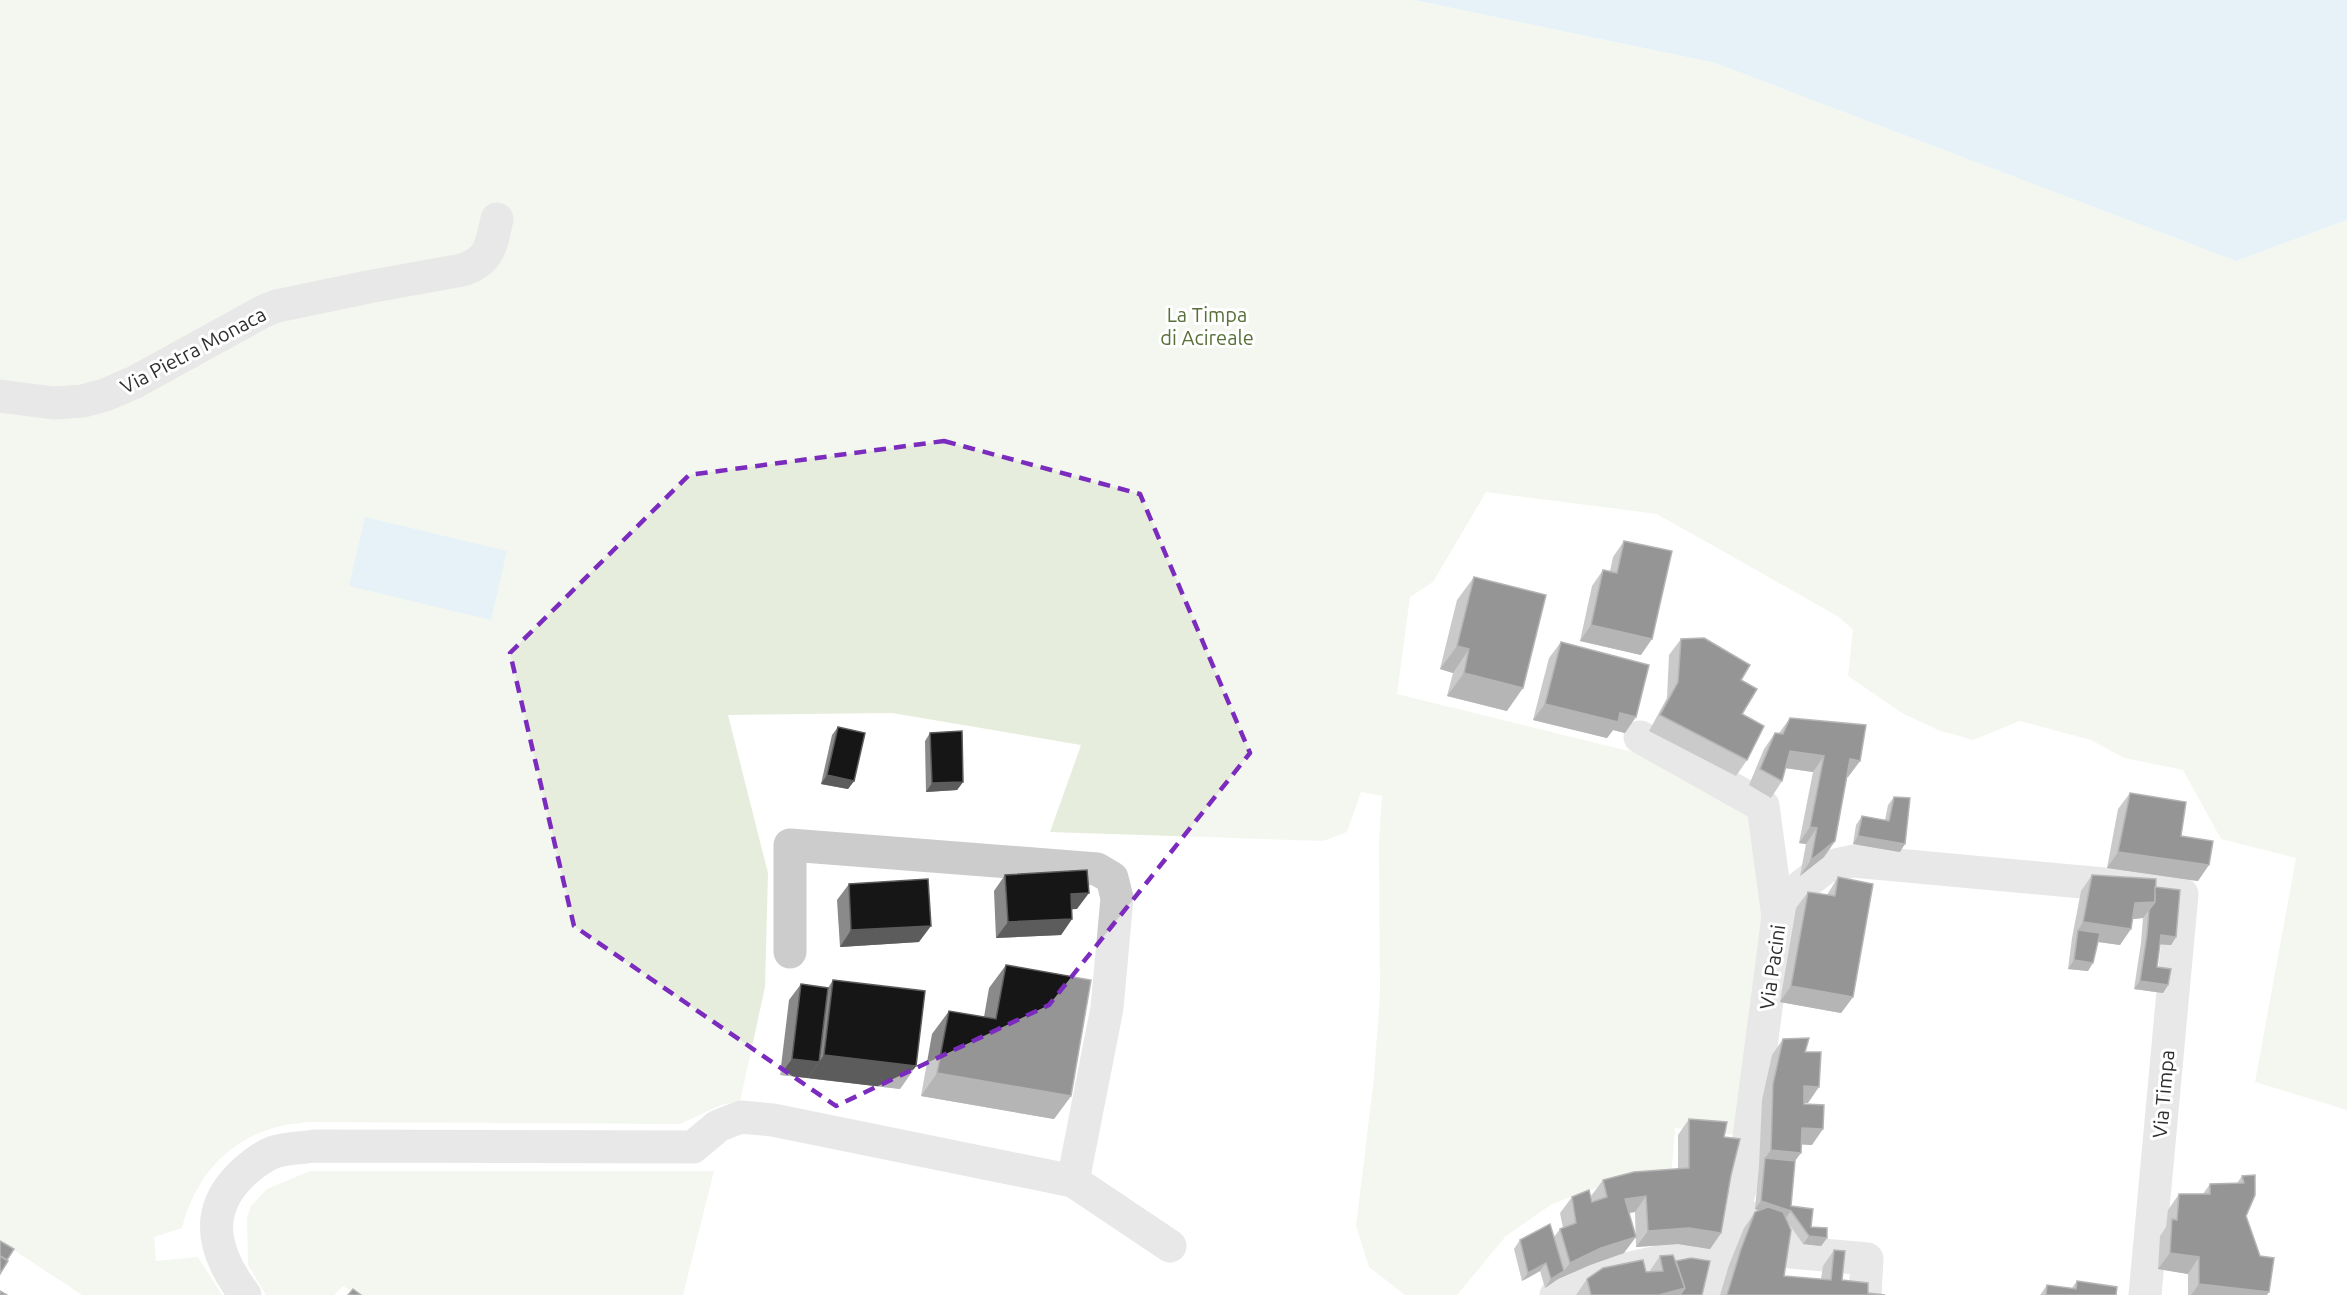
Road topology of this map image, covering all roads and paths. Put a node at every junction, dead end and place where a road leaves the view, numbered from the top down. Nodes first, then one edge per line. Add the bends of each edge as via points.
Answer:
1 (497, 219) dead end
2 (0, 396) edge
3 (1640, 737) dead end
4 (2182, 894) joint
5 (1778, 917) junction
6 (790, 951) dead end
7 (1073, 1182) junction
8 (1734, 1211) junction
9 (1170, 1246) dead end
10 (1715, 1279) edge
11 (245, 1295) edge
12 (1556, 1295) edge
13 (1865, 1295) edge
14 (2145, 1295) edge

1 - 2 street, Via Pietra Monaca via 492,242 477,266 277,306 135,381 83,401 54,403
3 - 5 street via 1763,806
4 - 5 street, Via Pacini via 1853,861 1826,867 1798,889
4 - 14 street, Via Timpa
5 - 8 street, Via Pacini via 1744,1176
6 - 7 street via 790,845 1097,869 1112,878 1117,898 1107,1008
7 - 9 street
7 - 11 street via 773,1120 741,1117 718,1126 693,1147 315,1146 273,1152 245,1171 226,1191 216,1217 218,1244 231,1276
8 - 10 street, Via Pacini
8 - 13 street via 1777,1224 1791,1252 1867,1259
10 - 12 street via 1680,1257 1593,1276 1561,1289

